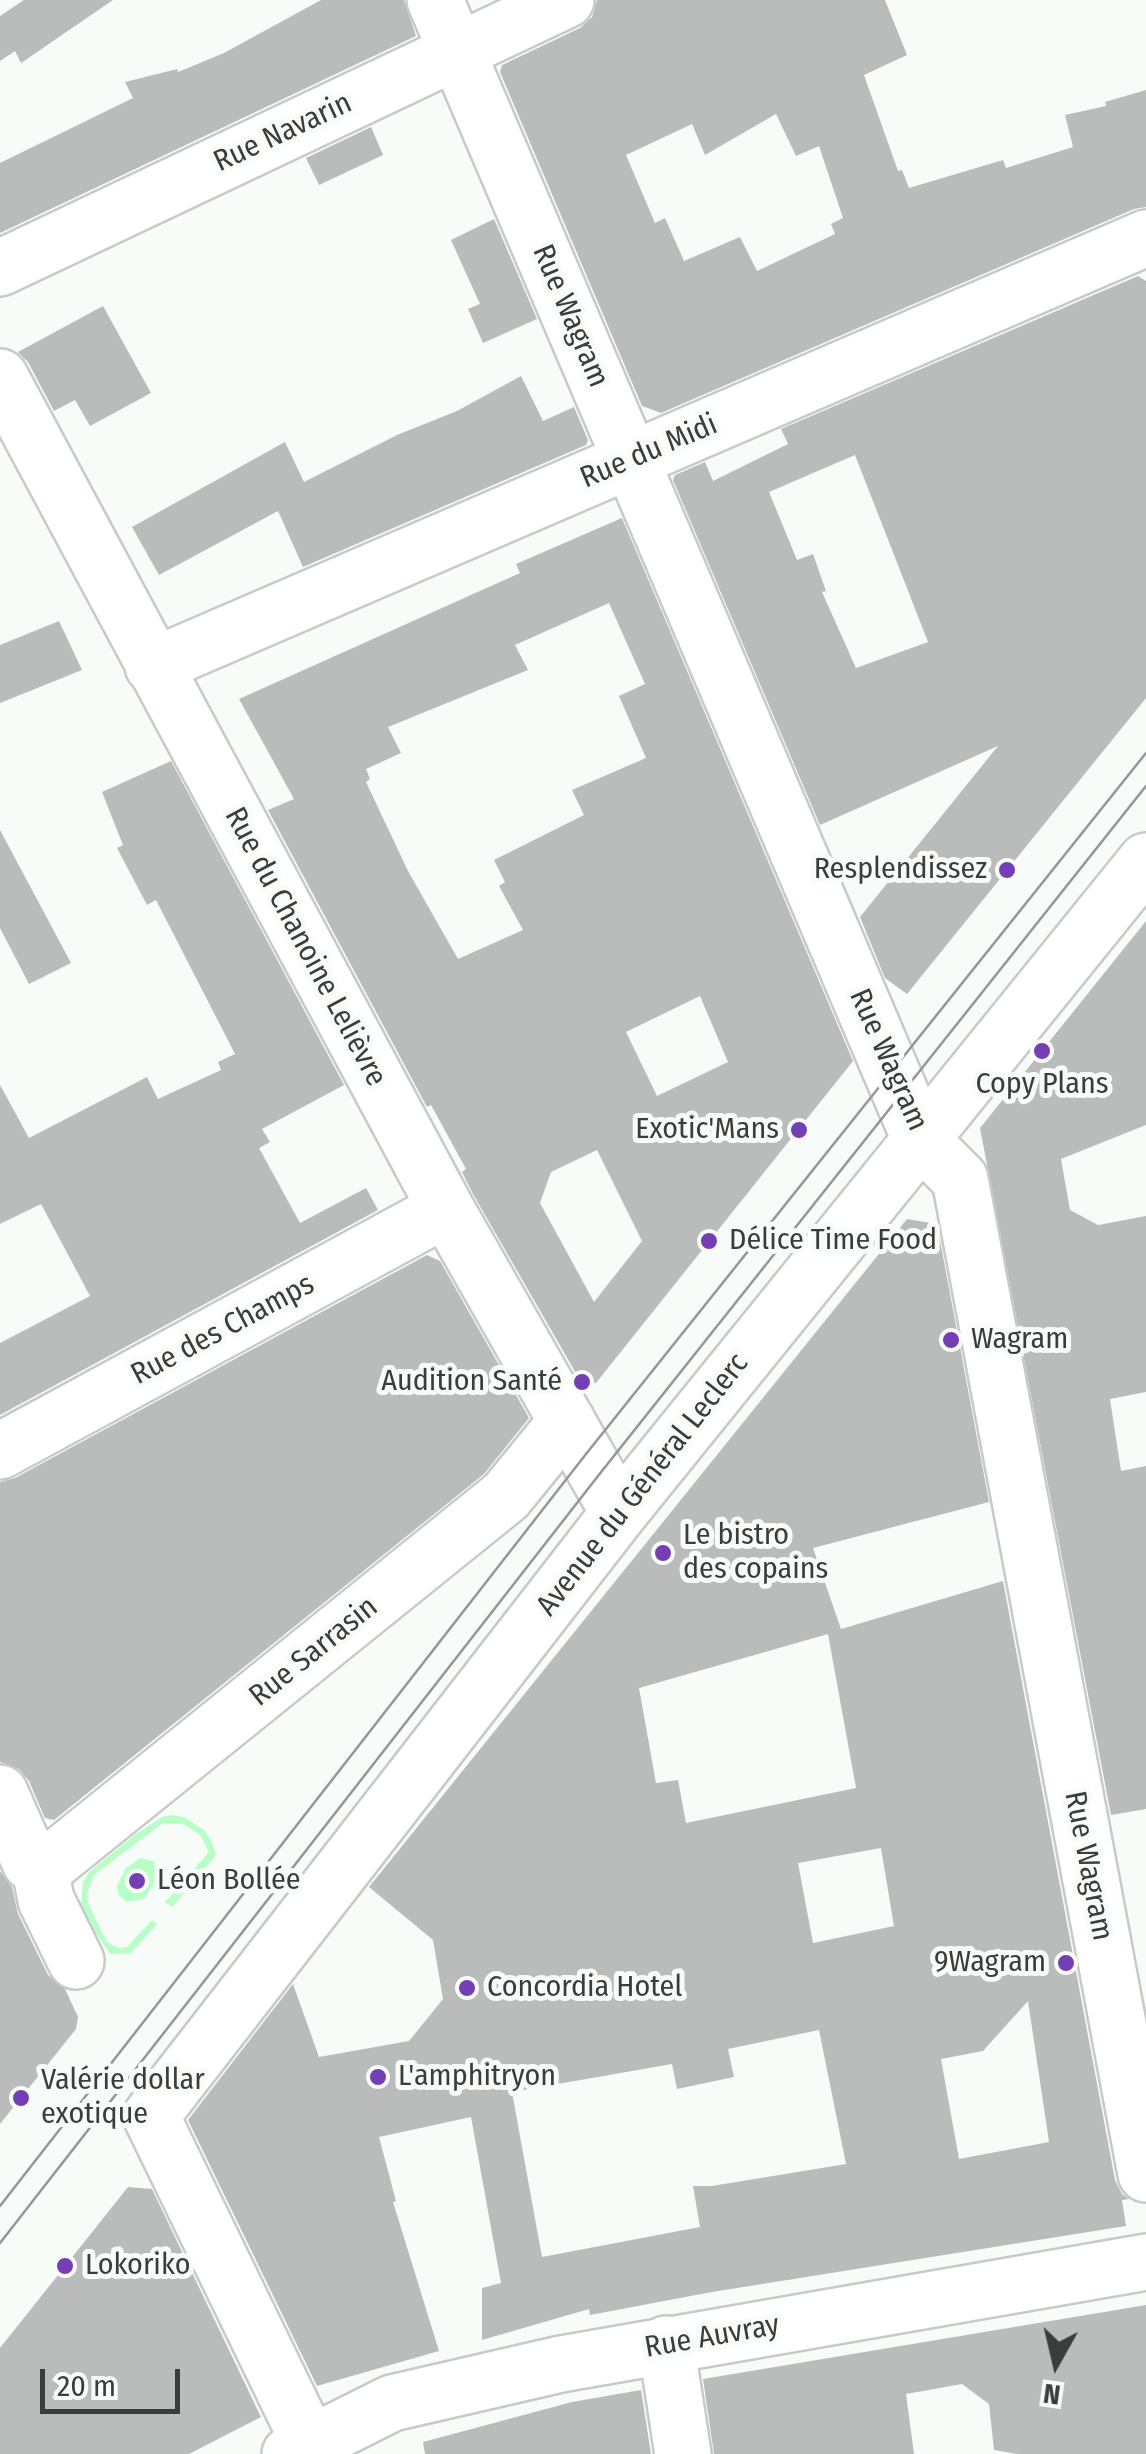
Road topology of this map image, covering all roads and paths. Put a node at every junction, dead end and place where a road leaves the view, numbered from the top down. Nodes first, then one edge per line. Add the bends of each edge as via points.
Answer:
1 (436, 0) edge
2 (566, 0) edge
3 (457, 50) junction
4 (1146, 238) edge
5 (0, 268) edge
6 (0, 376) edge
7 (631, 460) junction
8 (153, 666) junction
9 (1146, 861) edge
10 (920, 1139) junction
11 (446, 1209) junction
12 (567, 1421) junction
13 (0, 1451) edge
14 (619, 1513) junction
15 (0, 1793) edge
16 (46, 1867) junction
17 (76, 1961) dead end
18 (1146, 2174) edge
19 (1146, 2262) edge
20 (666, 2344) junction
21 (300, 2449) edge
22 (684, 2454) edge

1 - 3 street, Rue Wagram
2 - 3 street, Rue Navarin
3 - 5 street, Rue Navarin
3 - 7 street, Rue Wagram
4 - 7 street, Rue du Midi
6 - 8 street, Rue du Chanoine Lelièvre
7 - 8 street, Rue du Midi
7 - 10 street, Rue Wagram
8 - 11 street, Rue du Chanoine Lelièvre
9 - 10 street, Avenue du Général Leclerc
10 - 14 street, Avenue du Général Leclerc
10 - 18 street, Rue Wagram via 960,1179
11 - 12 street, Rue du Chanoine Lelièvre
11 - 13 street, Rue des Champs
12 - 14 street, Rue du Chanoine Lelièvre
12 - 16 street, Rue Sarrasin via 506,1496
14 - 21 street, Avenue du Général Leclerc via 151,2116
15 - 16 street via 30,1862
16 - 17 street via 46,1900
19 - 20 street, Rue Auvray
20 - 21 street, Rue Auvray via 392,2403
20 - 22 street

